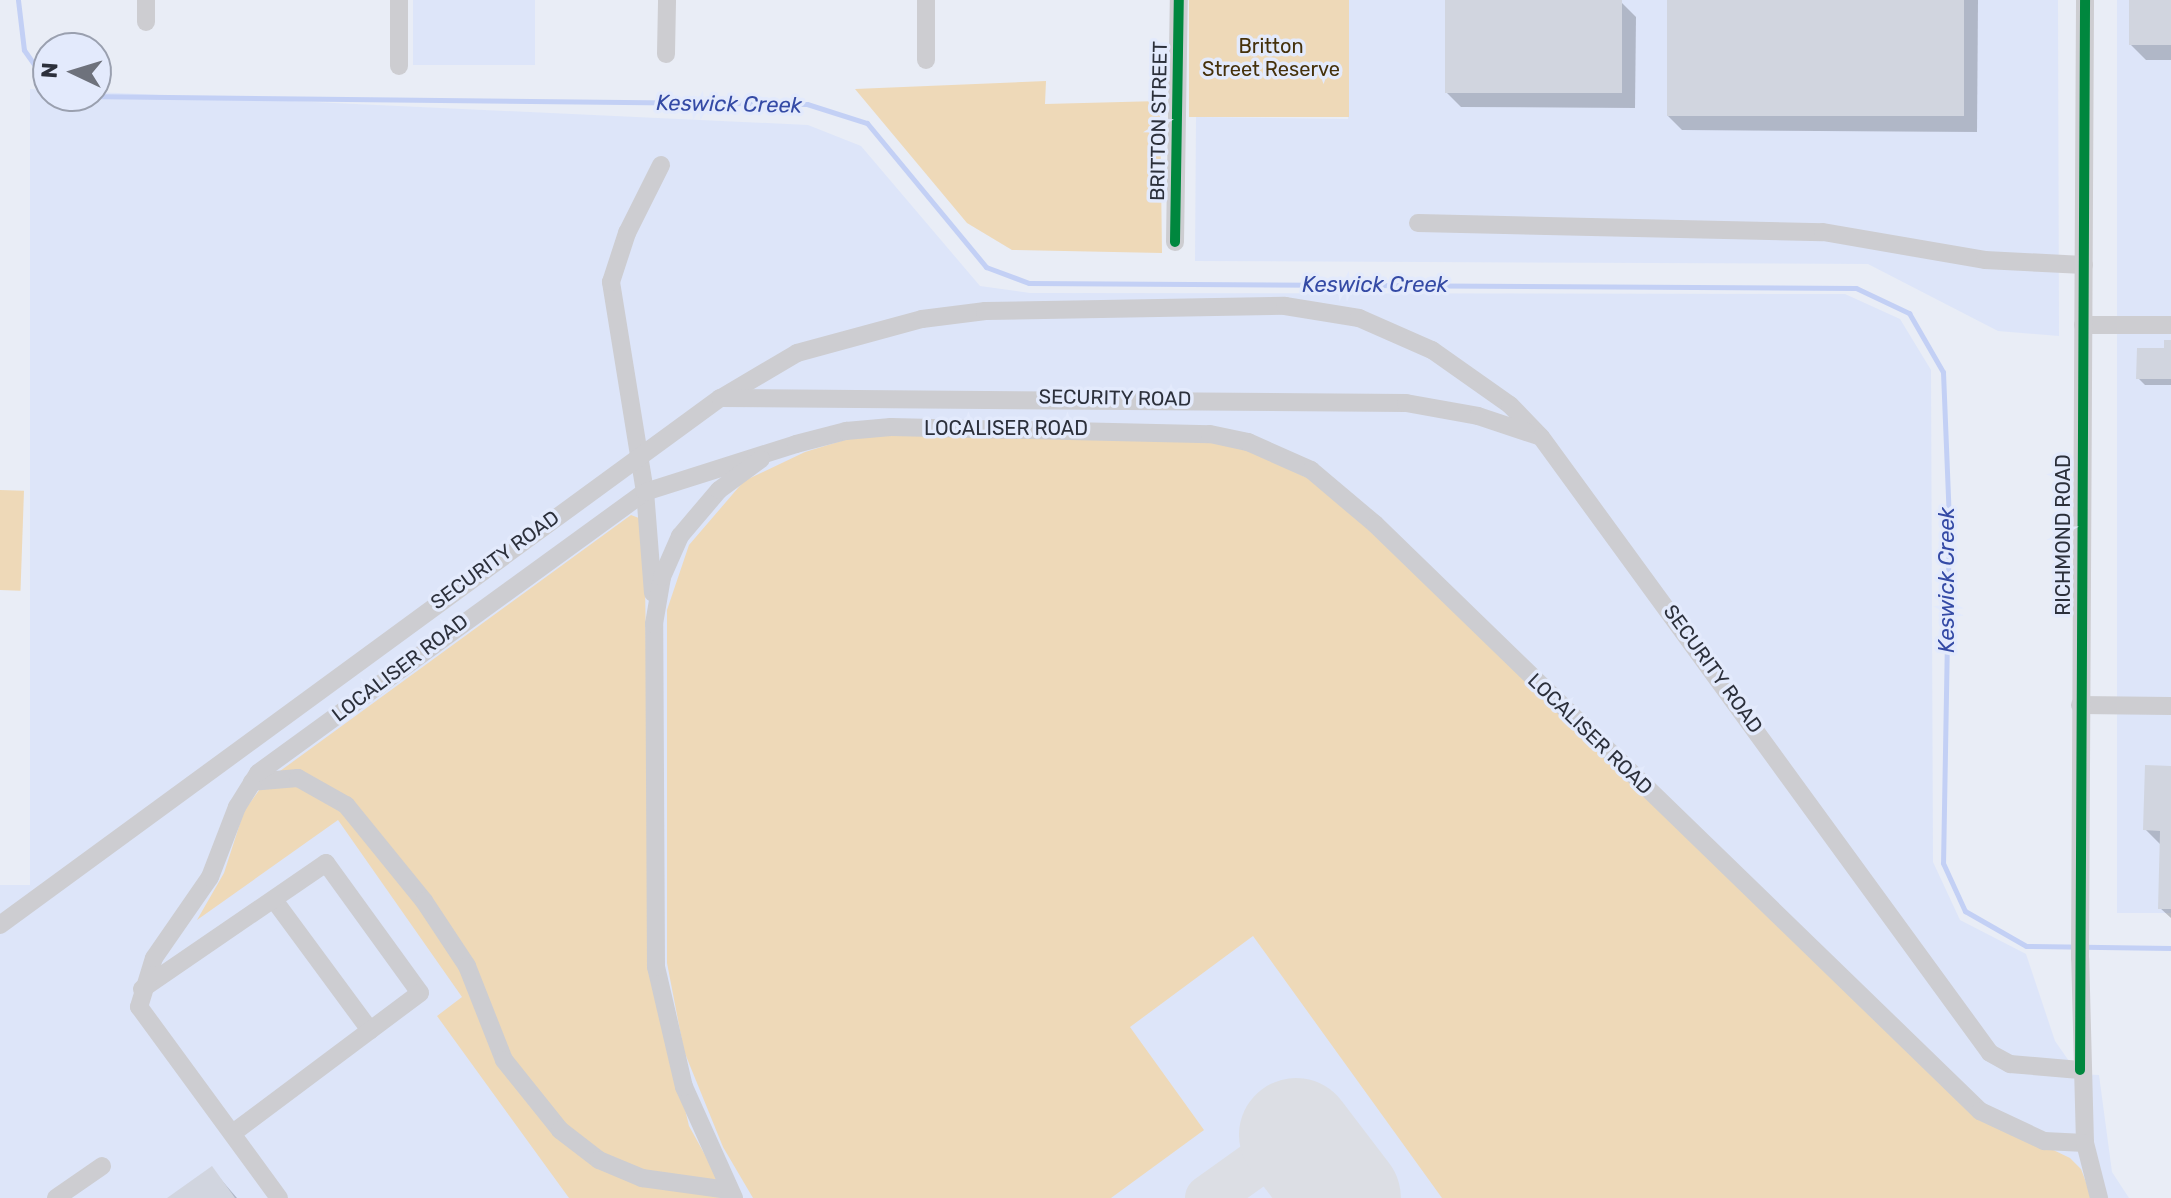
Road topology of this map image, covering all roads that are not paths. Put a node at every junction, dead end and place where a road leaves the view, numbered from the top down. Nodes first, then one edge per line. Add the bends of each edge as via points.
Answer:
1 (146, 0) edge
2 (399, 0) edge
3 (667, 0) edge
4 (926, 0) edge
5 (1179, 0) edge
6 (2085, 0) edge
7 (146, 22) dead end
8 (666, 54) dead end
9 (926, 60) dead end
10 (399, 66) dead end
11 (661, 165) dead end
12 (1418, 223) dead end
13 (1175, 242) dead end
14 (2084, 265) junction
15 (2083, 325) junction
16 (2171, 325) edge
17 (720, 398) junction
18 (1541, 437) junction
19 (773, 451) junction
20 (639, 453) junction
21 (645, 492) junction
22 (654, 624) junction
23 (2080, 705) junction
24 (2171, 706) edge
25 (252, 782) junction
26 (274, 900) junction
27 (0, 925) edge
28 (142, 989) junction
29 (370, 1030) junction
30 (2080, 1070) junction
31 (234, 1132) junction
32 (2085, 1143) junction
33 (102, 1166) dead end
34 (731, 1194) edge
35 (56, 1198) edge
36 (279, 1198) edge
37 (2099, 1198) edge

1 - 7 street
2 - 10 street
3 - 8 street
4 - 9 street
5 - 13 street, BRITTON STREET
6 - 14 street, RICHMOND ROAD
11 - 20 street via 627,233 611,282
12 - 14 street via 1823,232 1985,260
14 - 15 street, RICHMOND ROAD
15 - 16 street
15 - 23 street, RICHMOND ROAD
17 - 18 street, SECURITY ROAD via 1370,401 1440,407
17 - 18 street via 797,353 922,319 985,311 1285,306 1359,318 1432,350 1510,405
17 - 20 street, SECURITY ROAD
18 - 30 street, SECURITY ROAD via 1990,1053 2010,1064
19 - 21 street, LOCALISER ROAD
19 - 22 street via 719,490 680,536 662,577
19 - 32 street, LOCALISER ROAD via 846,431 891,427 1164,430 1248,442 1311,470 1375,524 1980,1111 2044,1141
20 - 21 street
20 - 27 street, SECURITY ROAD
21 - 22 street
21 - 25 street, LOCALISER ROAD via 588,528
22 - 34 street via 656,967 684,1087
23 - 24 street
23 - 30 street, RICHMOND ROAD
25 - 28 street, LOCALISER ROAD via 210,877 154,958
25 - 34 street via 298,778 346,805 424,901 467,966 504,1060 560,1130 599,1160 642,1178
26 - 28 street
26 - 29 street
26 - 29 street via 326,863 420,993
28 - 31 street via 139,1007
29 - 31 street
30 - 32 street
31 - 36 street
32 - 37 street
33 - 35 street

